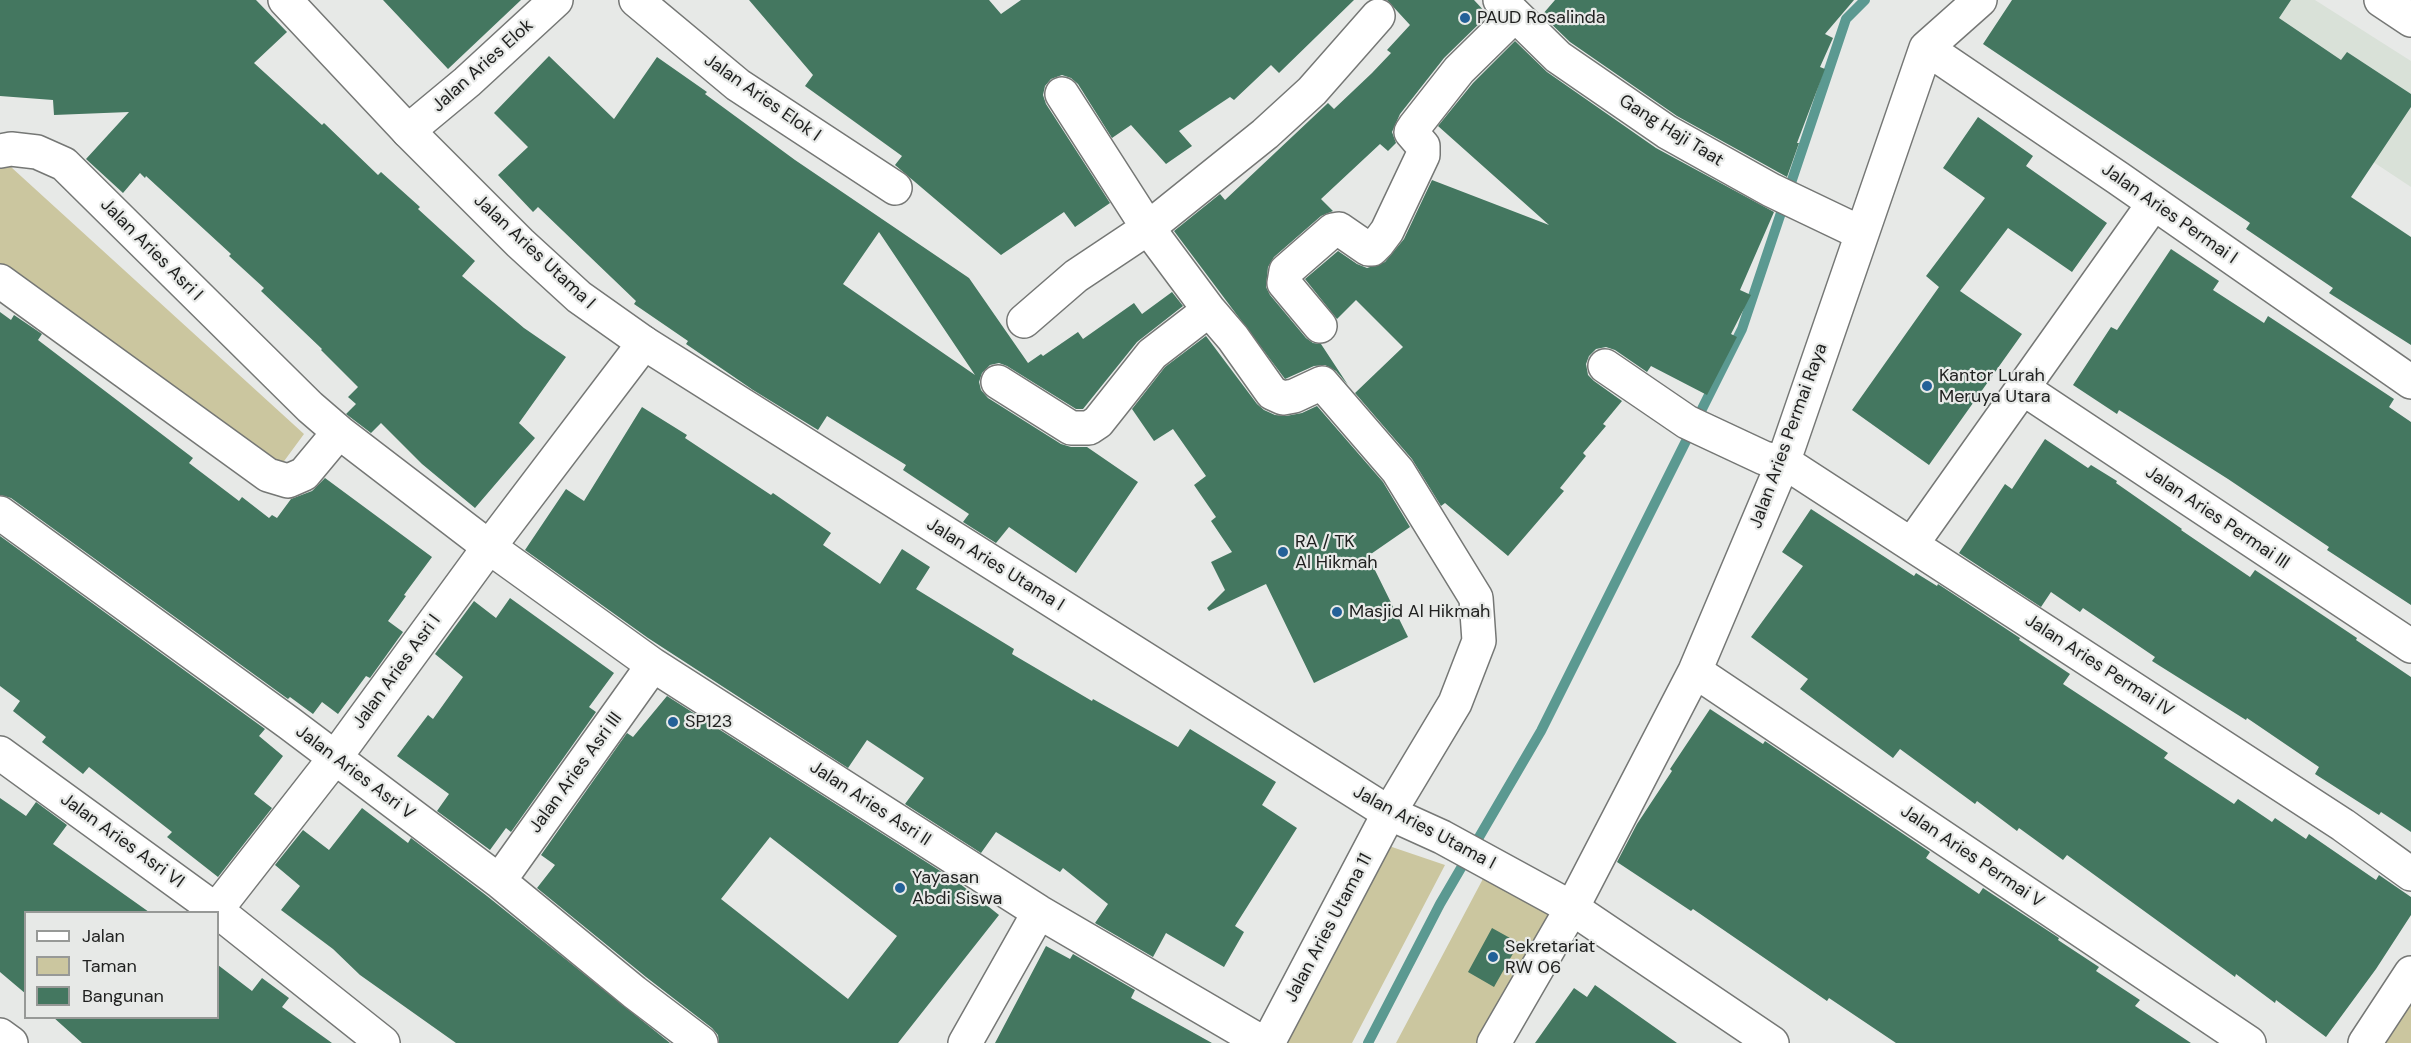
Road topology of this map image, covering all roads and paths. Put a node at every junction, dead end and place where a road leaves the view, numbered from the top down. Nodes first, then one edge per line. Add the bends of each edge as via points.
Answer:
1 (285, 0) edge
2 (556, 0) edge
3 (636, 0) edge
4 (1980, 0) edge
5 (2381, 0) edge
6 (1507, 7) edge
7 (1378, 16) dead end
8 (2411, 20) edge
9 (1926, 48) junction
10 (1062, 94) dead end
11 (408, 131) junction
12 (0, 151) edge
13 (895, 188) dead end
14 (2154, 203) junction
15 (1847, 226) junction
16 (1149, 228) junction
17 (0, 281) edge
18 (1209, 310) junction
19 (1024, 321) dead end
20 (1320, 326) dead end
21 (644, 343) junction
22 (1605, 366) dead end
23 (998, 382) dead end
24 (2411, 382) edge
25 (2024, 389) junction
26 (339, 432) junction
27 (1773, 461) junction
28 (0, 513) edge
29 (1912, 544) junction
30 (489, 547) junction
31 (2411, 646) edge
32 (653, 665) junction
33 (1695, 671) junction
34 (0, 753) edge
35 (334, 759) junction
36 (1389, 813) junction
37 (2411, 874) edge
38 (499, 881) junction
39 (1572, 908) junction
40 (216, 910) joint
41 (219, 912) edge
42 (1039, 912) junction
43 (2411, 973) edge
44 (0, 1035) edge
45 (379, 1042) edge
46 (11, 1043) edge
47 (701, 1043) edge
48 (965, 1043) edge
49 (1263, 1043) edge
50 (1268, 1043) edge
51 (1494, 1043) edge
52 (1772, 1043) edge
53 (2249, 1043) edge
54 (2365, 1043) edge

1 - 11 street, Jalan Aries Utama I
2 - 11 street, Jalan Aries Elok
3 - 13 street, Jalan Aries Elok I via 738,85
4 - 9 street, Jalan Aries Permai Raya
5 - 8 street
6 - 15 street, Gang Haji Taat via 1558,57 1667,132 1771,190
6 - 20 street via 1414,126 1411,132 1423,146 1423,155 1378,243 1368,249 1339,229 1333,230 1286,271 1284,283
7 - 16 street via 1311,91 1265,134
9 - 14 street, Jalan Aries Permai I
9 - 15 street, Jalan Aries Permai Raya
10 - 16 street
11 - 21 street, Jalan Aries Utama I via 579,297
12 - 26 street, Jalan Aries Asri I via 37,152 64,164
14 - 24 street, Jalan Aries Permai I
14 - 25 street
15 - 27 street, Jalan Aries Permai Raya
16 - 18 street
16 - 19 street via 1076,276
17 - 26 street via 268,475 288,481 304,474
18 - 23 street via 1152,354 1089,428 1071,428
18 - 36 street, Jalan Aries Utama 11 via 1272,393 1283,398 1294,396 1322,383 1398,471 1476,598 1479,641 1455,703
21 - 30 street, Jalan Aries Asri I
21 - 36 street, Jalan Aries Utama I
22 - 27 street, Jalan Aries Permai IV via 1687,422
25 - 29 street
25 - 31 street, Jalan Aries Permai III
26 - 30 street, Jalan Aries Asri I
27 - 29 street, Jalan Aries Permai IV
27 - 33 street, Jalan Aries Permai Raya
28 - 35 street, Jalan Aries Asri V
29 - 37 street, Jalan Aries Permai IV via 2343,825
30 - 32 street, Jalan Aries Asri II
30 - 35 street, Jalan Aries Asri I
32 - 38 street, Jalan Aries Asri III
32 - 42 street, Jalan Aries Asri II
33 - 39 street, Jalan Aries Permai Raya
33 - 53 street, Jalan Aries Permai V
34 - 40 street, Jalan Aries Asri VI
35 - 38 street, Jalan Aries Asri V
35 - 40 street, Jalan Aries Asri I
36 - 39 street, Jalan Aries Utama I via 1442,837
36 - 50 street, Jalan Aries Utama 11
38 - 47 street, Jalan Aries Asri V
39 - 51 street, Jalan Aries Permai Raya
39 - 52 street, Jalan Aries Utama I
41 - 45 street, Jalan Aries Asri VI
42 - 48 street
42 - 49 street, Jalan Aries Asri II
43 - 54 street
44 - 46 street

